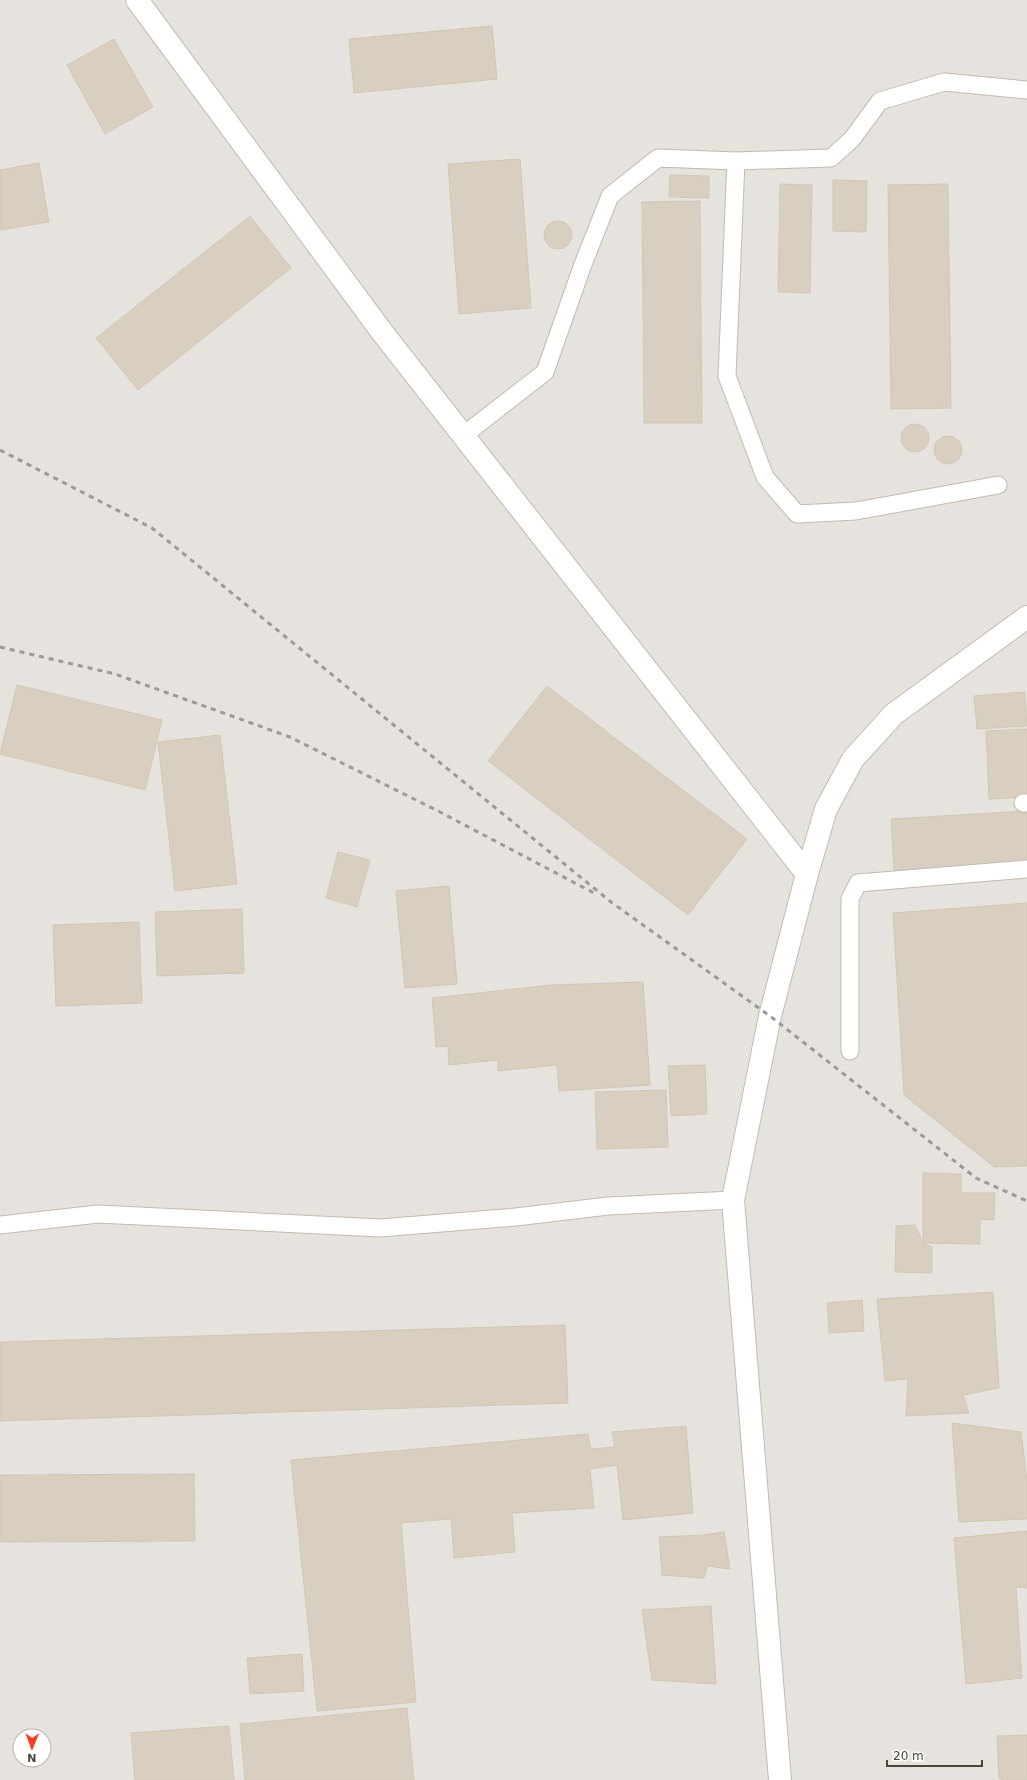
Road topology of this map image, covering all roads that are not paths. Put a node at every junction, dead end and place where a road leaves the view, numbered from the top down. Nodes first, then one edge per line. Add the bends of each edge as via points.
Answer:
1 (137, 0) edge
2 (1027, 90) edge
3 (736, 161) junction
4 (464, 435) junction
5 (998, 485) dead end
6 (1027, 617) edge
7 (1027, 869) edge
8 (807, 874) junction
9 (850, 1051) dead end
10 (733, 1200) junction
11 (0, 1225) edge
12 (780, 1780) edge

1 - 4 street via 382,332
2 - 3 lane via 944,82 880,101 852,138 831,158
3 - 4 lane via 658,158 610,196 544,372
3 - 5 lane via 727,376 765,477 796,514 856,511
4 - 8 street
6 - 8 street via 894,714 853,759 826,809
7 - 9 lane via 858,883 850,899
8 - 10 street via 770,1016
10 - 11 lane via 608,1206 516,1217 380,1228 98,1214
10 - 12 street

